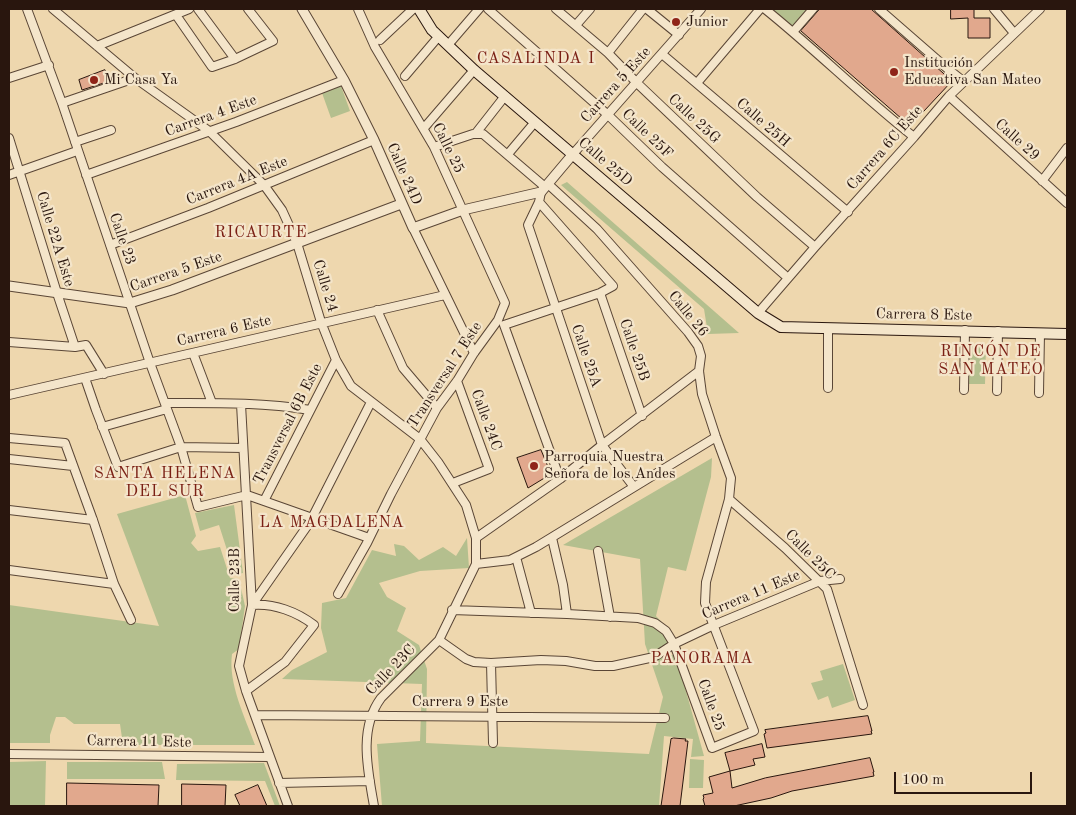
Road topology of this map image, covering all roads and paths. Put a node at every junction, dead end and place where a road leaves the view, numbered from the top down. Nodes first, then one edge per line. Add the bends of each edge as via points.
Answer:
1 (27, 9) edge
2 (53, 9) edge
3 (189, 9) edge
4 (198, 9) edge
5 (248, 9) edge
6 (302, 9) edge
7 (358, 9) edge
8 (412, 9) edge
9 (419, 9) edge
10 (479, 9) edge
11 (488, 9) edge
12 (556, 9) edge
13 (590, 9) edge
14 (643, 9) edge
15 (647, 9) edge
16 (702, 9) edge
17 (760, 9) edge
18 (764, 9) edge
19 (813, 9) edge
20 (879, 9) edge
21 (994, 9) edge
22 (1040, 9) edge
23 (176, 15) junction
24 (576, 25) junction
25 (793, 32) junction
26 (1014, 33) junction
27 (679, 35) junction
28 (439, 36) junction
29 (380, 40) dead end
30 (448, 45) junction
31 (97, 46) junction
32 (608, 53) junction
33 (662, 54) junction
34 (235, 59) junction
35 (48, 65) junction
36 (474, 70) junction
37 (405, 76) dead end
38 (9, 78) edge
39 (135, 78) junction
40 (344, 80) junction
41 (964, 81) junction
42 (637, 83) junction
43 (697, 83) junction
44 (505, 96) junction
45 (949, 96) junction
46 (62, 103) junction
47 (608, 115) junction
48 (535, 122) junction
49 (424, 128) junction
50 (112, 130) dead end
51 (209, 131) junction
52 (480, 134) junction
53 (914, 137) junction
54 (9, 138) edge
55 (374, 140) junction
56 (74, 142) junction
57 (434, 146) junction
58 (1067, 148) edge
59 (78, 150) junction
60 (508, 154) junction
61 (573, 154) junction
62 (20, 170) junction
63 (9, 175) edge
64 (86, 175) junction
65 (1042, 181) junction
66 (264, 185) junction
67 (545, 188) junction
68 (539, 202) junction
69 (1067, 203) edge
70 (401, 204) junction
71 (463, 210) junction
72 (848, 212) junction
73 (413, 228) junction
74 (297, 243) junction
75 (110, 245) junction
76 (815, 247) junction
77 (788, 278) junction
78 (9, 286) edge
79 (57, 293) junction
80 (600, 293) junction
81 (445, 295) junction
82 (130, 303) junction
83 (505, 303) joint
84 (555, 309) junction
85 (377, 310) junction
86 (758, 313) junction
87 (322, 322) junction
88 (501, 323) junction
89 (781, 327) joint
90 (828, 328) junction
91 (965, 330) junction
92 (998, 331) junction
93 (1040, 333) junction
94 (1067, 334) edge
95 (9, 342) edge
96 (75, 347) junction
97 (194, 353) junction
98 (474, 353) junction
99 (336, 360) junction
100 (150, 363) junction
101 (699, 371) junction
102 (104, 374) junction
103 (85, 378) junction
104 (457, 381) junction
105 (828, 388) dead end
106 (964, 390) dead end
107 (997, 391) dead end
108 (1039, 393) dead end
109 (9, 394) edge
110 (371, 402) junction
111 (212, 403) junction
112 (240, 404) junction
113 (166, 406) junction
114 (437, 408) junction
115 (310, 410) junction
116 (642, 416) junction
117 (102, 427) junction
118 (716, 437) junction
119 (9, 438) edge
120 (420, 439) junction
121 (602, 444) junction
122 (181, 447) junction
123 (243, 448) junction
124 (9, 459) edge
125 (74, 466) junction
126 (560, 479) junction
127 (453, 484) junction
128 (634, 487) junction
129 (246, 495) junction
130 (728, 499) junction
131 (264, 501) junction
132 (9, 510) edge
133 (312, 518) junction
134 (93, 520) junction
135 (370, 538) junction
136 (476, 538) junction
137 (552, 538) junction
138 (598, 551) dead end
139 (516, 557) junction
140 (476, 564) junction
141 (9, 570) edge
142 (840, 579) dead end
143 (820, 581) junction
144 (114, 584) junction
145 (338, 594) dead end
146 (252, 605) junction
147 (452, 610) junction
148 (531, 613) junction
149 (567, 614) junction
150 (610, 617) junction
151 (131, 620) dead end
152 (714, 625) junction
153 (439, 640) junction
154 (674, 644) junction
155 (491, 663) junction
156 (246, 691) junction
157 (863, 705) dead end
158 (255, 715) junction
159 (370, 716) junction
160 (492, 716) junction
161 (665, 718) dead end
162 (493, 743) dead end
163 (9, 754) edge
164 (270, 757) junction
165 (370, 781) junction
166 (279, 782) junction
167 (288, 806) edge
168 (374, 806) edge

1 - 35 street, Calle 23
2 - 31 street, Calle 24
3 - 23 street
4 - 34 street
5 - 34 street via 274,41
6 - 40 street, Calle 24D
7 - 49 street, Calle 25 via 375,47
8 - 29 street
9 - 28 main road, Calle 25D
10 - 30 street
11 - 47 street, Calle 25F
12 - 24 street, Calle 25G
13 - 24 street
14 - 32 street
15 - 27 street
16 - 27 street, Carrera 5 Este
17 - 43 street
18 - 25 street
19 - 25 street
20 - 41 street
21 - 26 street
22 - 26 street, Carrera 6C Este
23 - 31 street
23 - 34 street via 212,67
24 - 32 street, Calle 25G
25 - 53 street
26 - 41 street, Carrera 6C Este
27 - 33 street, Carrera 5 Este
28 - 30 main road, Calle 25D
28 - 37 street
30 - 36 main road, Calle 25D
31 - 39 street, Calle 24
32 - 42 street, Calle 25G
33 - 42 street, Carrera 5 Este
33 - 43 street, Calle 25H
35 - 38 street
35 - 46 street, Calle 23
36 - 44 main road, Calle 25D
36 - 49 street
39 - 46 street
39 - 51 street, Calle 24
40 - 51 street, Carrera 4 Este
40 - 55 street, Calle 24D
41 - 45 street, Carrera 6C Este
42 - 47 street, Carrera 5 Este
42 - 76 street, Calle 25G via 757,197
43 - 72 street, Calle 25H
44 - 48 main road, Calle 25D
44 - 52 street
45 - 53 street, Carrera 6C Este
45 - 65 street, Calle 29
46 - 56 street, Calle 23
47 - 61 street, Carrera 5 Este
47 - 77 street, Calle 25F
48 - 60 street
48 - 61 main road, Calle 25D
49 - 57 street, Calle 25
50 - 56 street
51 - 64 street, Carrera 4 Este
51 - 66 street, Calle 24
52 - 57 street
52 - 60 street, Calle 26
53 - 72 street, Carrera 6C Este
54 - 62 street, Calle 22A Este
55 - 66 street, Carrera 4A Este
55 - 70 street, Calle 24D
56 - 59 street, Calle 23
57 - 71 street, Calle 25
58 - 65 street
59 - 62 street
59 - 64 street, Calle 23
60 - 67 street, Calle 26
61 - 67 street, Carrera 5 Este
61 - 86 main road, Calle 25D
62 - 63 street
62 - 79 street, Calle 22A Este
64 - 75 street, Calle 23
65 - 69 street, Calle 29
66 - 74 street, Calle 24 via 282,210
66 - 75 street, Carrera 4A Este
67 - 68 street
67 - 71 street
67 - 101 street, Calle 26 via 597,229 688,332 701,356
68 - 80 street via 613,286
68 - 84 street, Calle 25A via 528,225
70 - 73 street, Calle 24D
70 - 74 street, Carrera 5 Este
71 - 73 street
71 - 83 street, Calle 25
72 - 76 street, Carrera 6C Este
73 - 81 street, Calle 24D
74 - 82 street, Carrera 5 Este
74 - 87 street, Calle 24
75 - 82 street, Calle 23
76 - 77 street, Carrera 6C Este
77 - 86 street, Carrera 6C Este
78 - 79 street, Carrera 5 Este
79 - 82 street, Carrera 5 Este
79 - 96 street, Calle 22A Este
80 - 84 street
80 - 116 street, Calle 25B
81 - 85 street, Carrera 6 Este
81 - 98 street, Calle 24D
82 - 100 street, Calle 23
83 - 88 street, Transversal 7 Este
84 - 88 street
84 - 121 street, Calle 25A
85 - 87 street, Carrera 6 Este
85 - 114 street via 403,368
86 - 89 main road, Calle 25D
87 - 97 street, Carrera 6 Este
87 - 99 street, Calle 24
88 - 98 street, Transversal 7 Este
88 - 126 street
89 - 90 main road, Carrera 8 Este
90 - 91 main road, Carrera 8 Este
90 - 105 street
91 - 92 main road, Carrera 8 Este
91 - 106 street
92 - 93 main road, Carrera 8 Este
92 - 107 street
93 - 94 main road, Carrera 8 Este
93 - 108 street
95 - 96 street
96 - 102 street via 86,345
97 - 100 street, Carrera 6 Este
97 - 111 street
98 - 104 street, Transversal 7 Este
99 - 110 street, Calle 24 via 351,386
99 - 115 street, Transversal 6B Este
100 - 102 street, Carrera 6 Este
100 - 113 street, Calle 23
101 - 116 street
101 - 118 street, Calle 26 via 702,394
102 - 103 street, Carrera 6 Este
103 - 109 street, Carrera 6 Este
103 - 117 street
104 - 114 street, Transversal 7 Este
104 - 127 street, Calle 24C via 489,469
110 - 120 street, Calle 24
110 - 133 street
111 - 112 street
111 - 113 street
112 - 115 street
112 - 123 street, Calle 23B
113 - 117 street
113 - 122 street, Calle 23
114 - 120 street, Transversal 7 Este
115 - 131 street, Transversal 6B Este
116 - 121 street
117 - 122 street via 118,467
118 - 128 street
118 - 130 street, Calle 26 via 732,478
119 - 125 street via 65,443
120 - 127 street, Calle 24
120 - 135 street, Transversal 7 Este
121 - 126 street
121 - 128 street, Calle 25A
122 - 123 street
122 - 129 street, Calle 23 via 198,507
123 - 129 street, Calle 23B
124 - 125 street
125 - 134 street
126 - 136 street
127 - 136 street, Calle 24 via 466,505
128 - 137 street
129 - 131 street
129 - 146 street, Calle 23B
130 - 143 street, Calle 25C
130 - 152 street, Calle 26 via 706,582 705,603
131 - 133 street
132 - 134 street
133 - 135 street
133 - 146 street
134 - 144 street
135 - 145 street, Transversal 7 Este
136 - 140 street, Calle 24
137 - 139 street
137 - 149 street
138 - 150 street
139 - 140 street
139 - 148 street
140 - 147 street, Calle 23C
141 - 144 street
142 - 143 street, Carrera 11 Este
143 - 152 street, Carrera 11 Este
143 - 157 street, Calle 25C via 827,589
144 - 151 street
146 - 156 street, Calle 23B via 239,666
146 - 156 street via 267,603 303,616 314,625 286,662
147 - 148 street
147 - 153 street, Calle 23C
148 - 149 street
149 - 150 street
150 - 154 street via 638,618 655,623 666,631
152 - 154 street, Carrera 11 Este
152 - 154 street, Calle 25 via 754,731 712,748
153 - 155 street, Carrera 11 Este via 466,659
153 - 159 street, Calle 23C via 381,698
154 - 155 street, Carrera 11 Este via 654,657 612,666 541,660
155 - 160 street
156 - 158 street, Calle 23B
158 - 159 street, Carrera 9 Este
158 - 164 street, Calle 23B
159 - 160 street, Carrera 9 Este
159 - 165 street, Calle 23C via 366,741
160 - 161 street, Carrera 9 Este
160 - 162 street
163 - 164 street, Carrera 11 Este
164 - 166 street, Calle 23B
165 - 166 street
165 - 168 street, Calle 23C
166 - 167 street, Calle 23B

